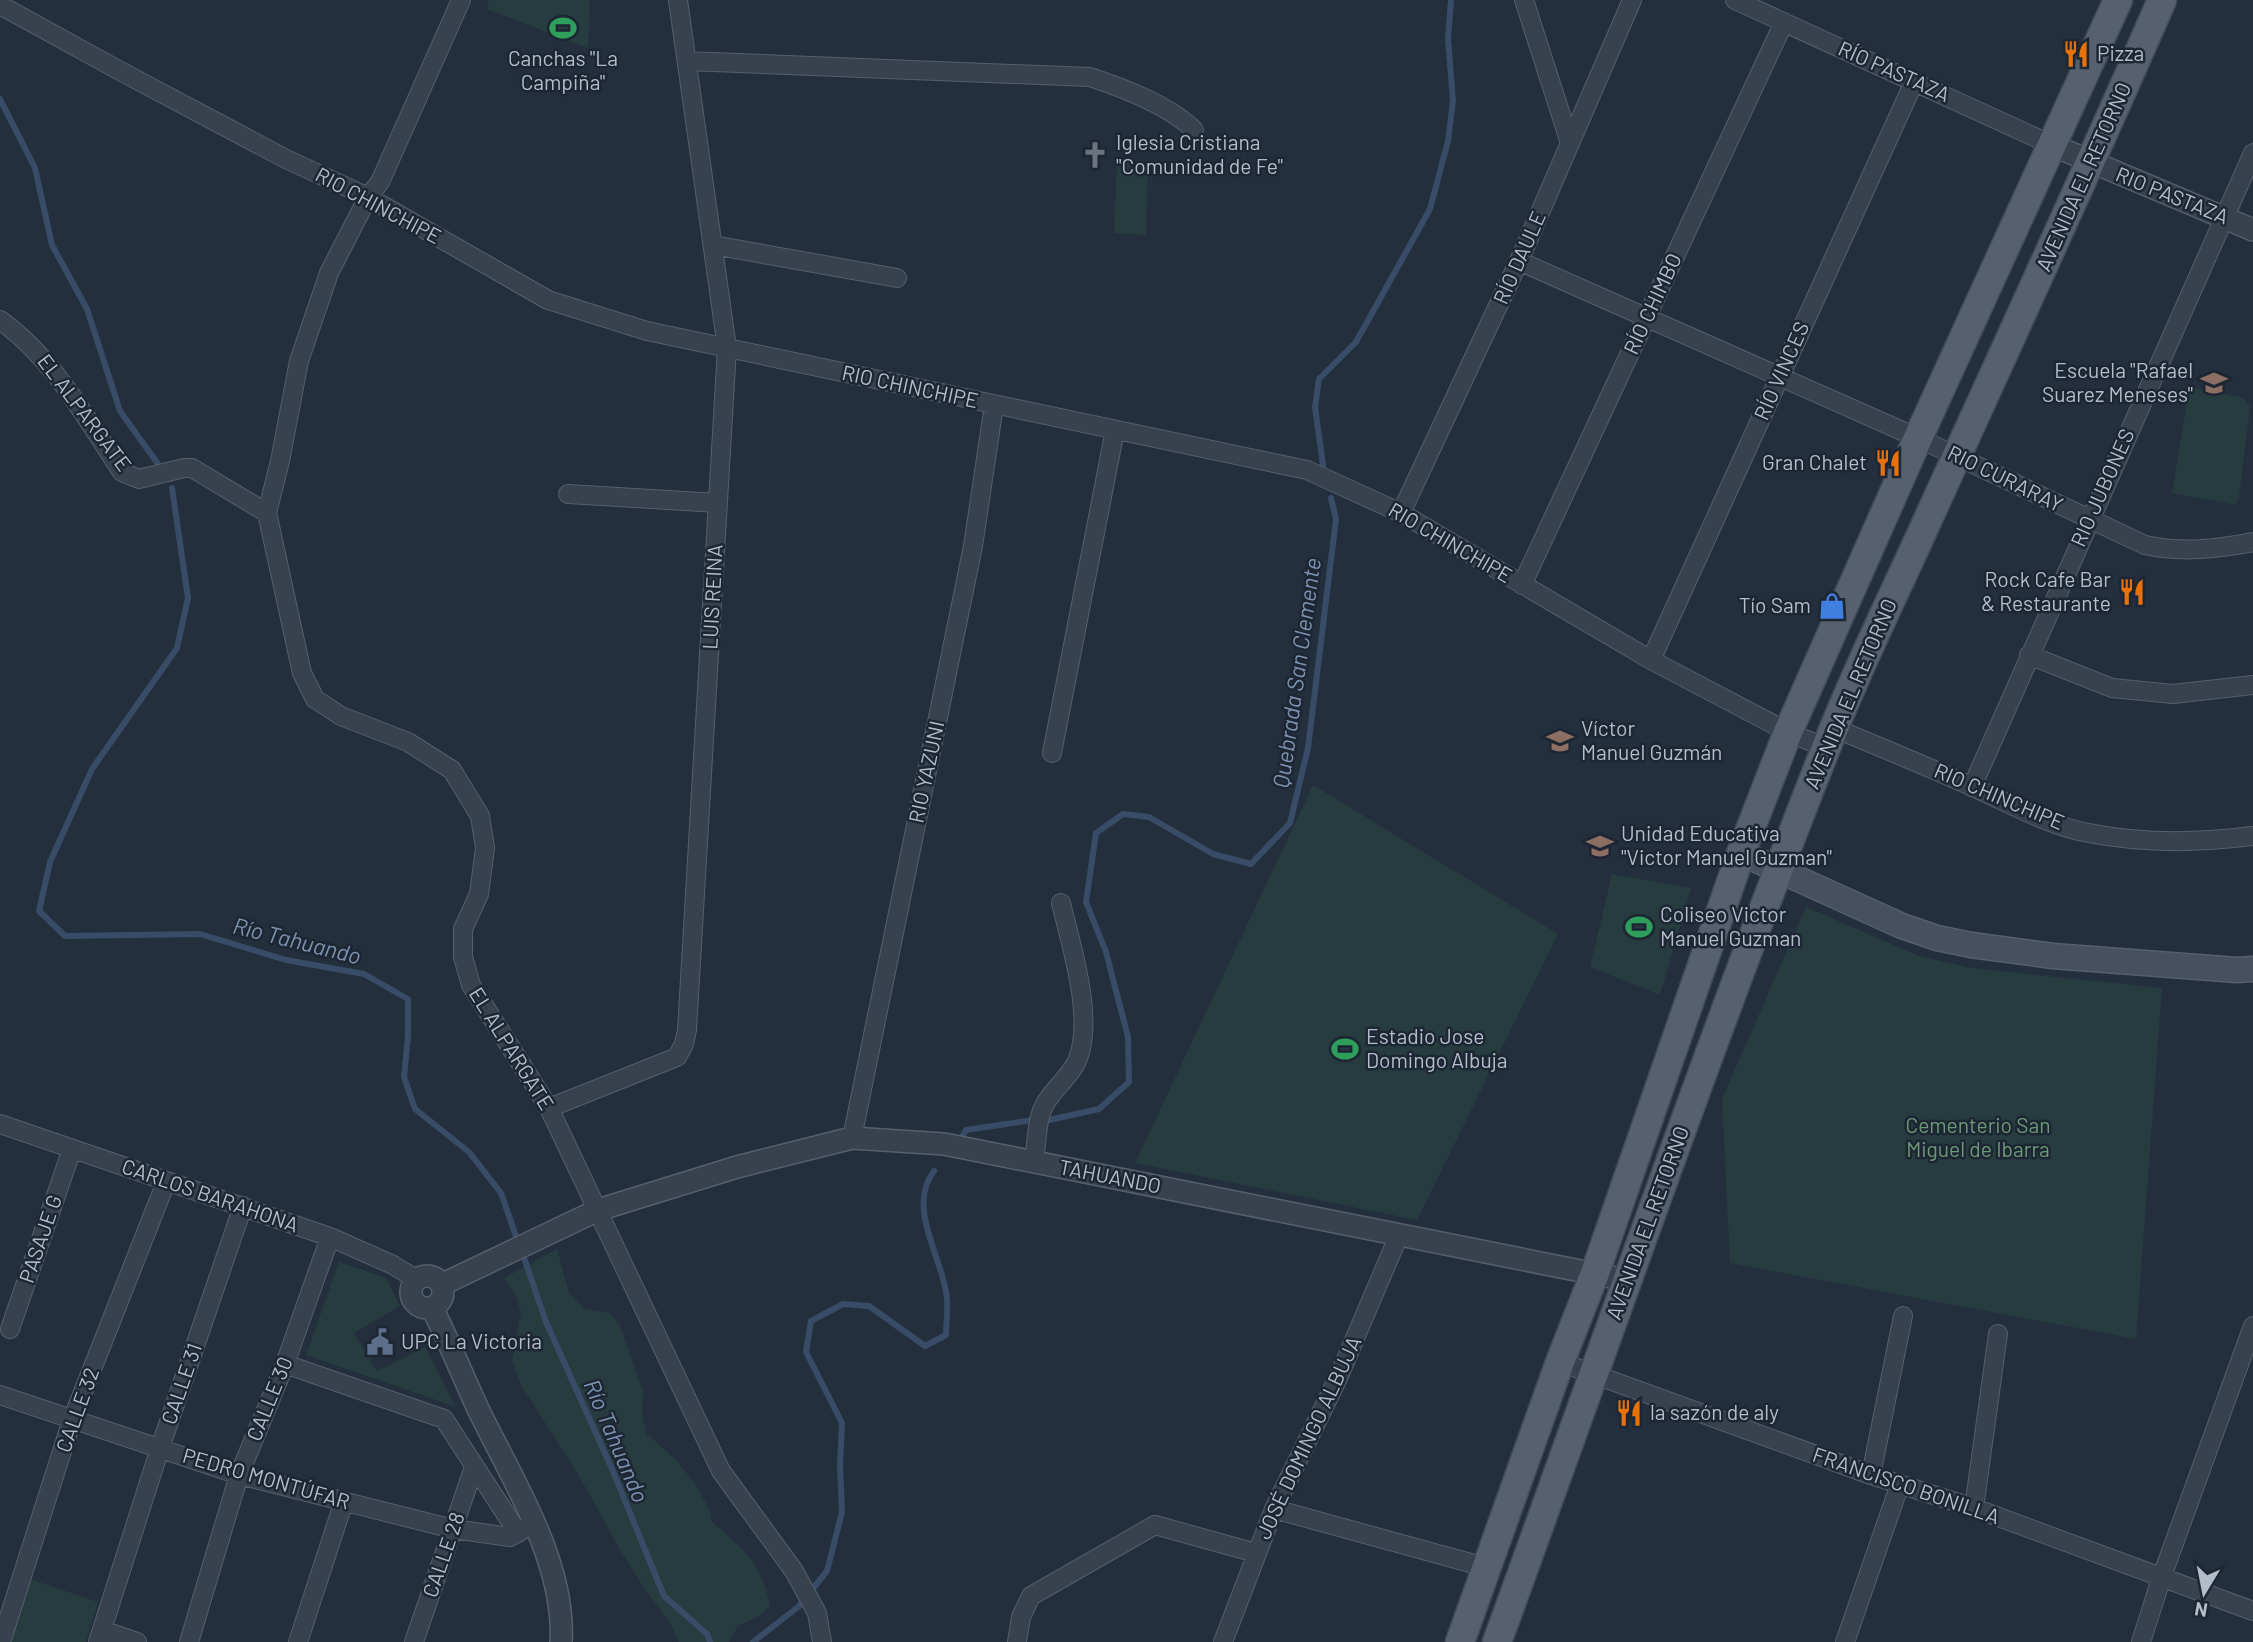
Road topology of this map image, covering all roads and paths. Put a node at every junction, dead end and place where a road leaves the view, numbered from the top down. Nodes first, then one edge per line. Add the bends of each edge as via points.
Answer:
1 (461, 0) edge
2 (678, 0) edge
3 (1524, 0) edge
4 (1632, 0) edge
5 (1735, 0) edge
6 (2162, 0) edge
7 (2112, 2) edge
8 (0, 5) edge
9 (1784, 22) junction
10 (687, 61) junction
11 (1914, 82) junction
12 (1194, 130) dead end
13 (1570, 144) junction
14 (2052, 145) junction
15 (2253, 153) edge
16 (2092, 163) junction
17 (368, 197) junction
18 (2224, 216) junction
19 (2253, 230) edge
20 (713, 246) junction
21 (1519, 261) junction
22 (897, 278) dead end
23 (1646, 318) junction
24 (0, 320) edge
25 (727, 348) junction
26 (1780, 377) junction
27 (994, 405) junction
28 (1115, 430) junction
29 (1918, 438) junction
30 (1957, 456) junction
31 (568, 494) dead end
32 (718, 503) junction
33 (267, 513) junction
34 (1401, 513) junction
35 (2089, 520) junction
36 (2253, 542) edge
37 (1522, 585) junction
38 (2029, 655) junction
39 (1651, 660) junction
40 (2253, 685) edge
41 (1788, 732) junction
42 (1830, 738) junction
43 (1052, 754) dead end
44 (1972, 786) junction
45 (2253, 836) edge
46 (1741, 853) junction
47 (1778, 868) junction
48 (1061, 902) dead end
49 (2253, 969) edge
50 (549, 1108) junction
51 (0, 1124) edge
52 (852, 1138) junction
53 (72, 1149) junction
54 (1034, 1162) junction
55 (166, 1182) junction
56 (243, 1206) junction
57 (591, 1213) junction
58 (1399, 1235) junction
59 (330, 1237) junction
60 (1595, 1273) junction
61 (416, 1279) junction
62 (1626, 1280) junction
63 (442, 1285) junction
64 (432, 1308) junction
65 (1903, 1316) dead end
66 (2253, 1326) edge
67 (10, 1329) dead end
68 (1998, 1334) dead end
69 (1560, 1362) junction
70 (285, 1364) junction
71 (1594, 1376) junction
72 (0, 1395) edge
73 (72, 1420) junction
74 (160, 1448) junction
75 (474, 1467) junction
76 (239, 1475) junction
77 (1871, 1475) junction
78 (1900, 1484) junction
79 (344, 1501) junction
80 (1974, 1508) junction
81 (1274, 1509) junction
82 (526, 1528) junction
83 (453, 1529) junction
84 (1256, 1553) junction
85 (1485, 1567) junction
86 (2161, 1579) junction
87 (6, 1605) edge
88 (2253, 1611) edge
89 (100, 1636) edge
90 (1, 1642) edge
91 (137, 1642) edge
92 (189, 1642) edge
93 (298, 1642) edge
94 (414, 1642) edge
95 (561, 1642) edge
96 (822, 1642) edge
97 (1017, 1642) edge
98 (1223, 1642) edge
99 (1460, 1642) edge
100 (1497, 1642) edge
101 (1845, 1642) edge
102 (2141, 1642) edge

1 - 17 street via 386,170
2 - 10 street, LUIS REINA
3 - 13 street
4 - 13 street, RÍO DAULE
5 - 9 street, RÍO PASTAZA
6 - 16 main road, AVENIDA EL RETORNO
7 - 14 main road, AVENIDA EL RETORNO
8 - 17 street, RIO CHINCHIPE via 286,159
9 - 11 street, RÍO PASTAZA
9 - 23 street, RÍO CHIMBO
10 - 12 street via 1090,77 1172,113
10 - 20 street, LUIS REINA
11 - 14 street, RÍO PASTAZA
11 - 26 street, RÍO VINCES
13 - 21 street, RÍO DAULE
14 - 16 street, RIO PASTAZA
14 - 29 main road, AVENIDA EL RETORNO
15 - 18 street, RIO JUBONES
16 - 18 street, RIO PASTAZA
16 - 30 main road, AVENIDA EL RETORNO
17 - 25 street, RIO CHINCHIPE via 548,300 647,331
17 - 33 street via 329,272 299,361
18 - 19 street, RIO PASTAZA
18 - 35 street, RIO JUBONES
20 - 22 street
20 - 25 street, LUIS REINA
21 - 23 street, RIO CURARAY
21 - 34 street, RÍO DAULE
23 - 26 street, RIO CURARAY
23 - 37 street, RÍO CHIMBO
24 - 33 street, EL ALPARGATE via 44,357 130,477 192,468
25 - 27 street, RIO CHINCHIPE
25 - 32 street, LUIS REINA
26 - 29 street, RIO CURARAY
26 - 39 street, RÍO VINCES
27 - 28 street, RIO CHINCHIPE
27 - 52 street, RIO YAZUNI via 973,546
28 - 34 street, RIO CHINCHIPE via 1307,470
28 - 43 street
29 - 30 street, RIO CURARAY
29 - 41 main road, AVENIDA EL RETORNO
30 - 35 street, RIO CURARAY
30 - 42 main road, AVENIDA EL RETORNO
31 - 32 street
32 - 50 street, LUIS REINA via 684,1044 677,1057
33 - 50 street, EL ALPARGATE via 302,673 315,699 341,716 408,742 452,770 480,816 485,848 479,894 463,929 463,957 471,985
34 - 37 street, RIO CHINCHIPE
35 - 36 street, RIO CURARAY via 2145,545 2171,551
35 - 38 street, RIO JUBONES
37 - 39 street, RIO CHINCHIPE
38 - 40 street via 2112,688 2173,694
38 - 44 street, RIO JUBONES
39 - 41 street, RIO CHINCHIPE
41 - 42 street, RIO CHINCHIPE
41 - 46 main road, AVENIDA EL RETORNO
42 - 44 street, RIO CHINCHIPE
42 - 47 main road, AVENIDA EL RETORNO
44 - 45 street, RIO CHINCHIPE via 2029,814 2087,833 2179,842
46 - 47 main road
46 - 60 main road, AVENIDA EL RETORNO
47 - 49 main road via 1937,938 2053,956
47 - 62 main road, AVENIDA EL RETORNO
48 - 54 street via 1080,984 1082,1040 1068,1076 1042,1110
50 - 57 street, EL ALPARGATE
51 - 53 street, CARLOS BARAHONA
52 - 54 street, TAHUANDO via 944,1144
52 - 57 street, TAHUANDO via 737,1167
53 - 55 street, CARLOS BARAHONA
53 - 67 street, PASAJE G
54 - 58 street, TAHUANDO
55 - 56 street, CARLOS BARAHONA
55 - 73 street, CALLE 32
56 - 59 street, CARLOS BARAHONA
56 - 74 street, CALLE 31
57 - 63 street, TAHUANDO
57 - 96 street, EL ALPARGATE via 721,1471 794,1571 817,1613
58 - 60 street, TAHUANDO
58 - 81 street, JOSÉ DOMINGO ALBUJA via 1338,1378
59 - 61 street, CARLOS BARAHONA
59 - 70 street, CALLE 30
60 - 62 street, TAHUANDO
60 - 69 main road, AVENIDA EL RETORNO
61 - 63 street via 427,1275
61 - 64 street via 411,1288 413,1302
62 - 71 main road, AVENIDA EL RETORNO
63 - 64 street via 441,1301
64 - 82 street
65 - 77 street
66 - 86 street
68 - 80 street
69 - 71 street, FRANCISCO BONILLA
69 - 85 main road, AVENIDA EL RETORNO
70 - 75 street via 443,1419
70 - 76 street, CALLE 30
71 - 77 street, FRANCISCO BONILLA
71 - 100 main road, AVENIDA EL RETORNO
72 - 73 street, PEDRO MONTÚFAR
73 - 74 street, PEDRO MONTÚFAR
73 - 87 street, CALLE 32
74 - 76 street, PEDRO MONTÚFAR
74 - 89 street, CALLE 31
75 - 82 street
75 - 83 street, CALLE 28
76 - 79 street, PEDRO MONTÚFAR
76 - 92 street, CALLE 30
77 - 78 street, FRANCISCO BONILLA
78 - 80 street, FRANCISCO BONILLA
78 - 101 street
79 - 83 street, PEDRO MONTÚFAR
79 - 93 street
80 - 86 street, FRANCISCO BONILLA
81 - 84 street, JOSÉ DOMINGO ALBUJA
81 - 85 street
82 - 83 street, PEDRO MONTÚFAR via 510,1536
82 - 95 street via 555,1584
83 - 94 street, CALLE 28
84 - 97 street via 1155,1525 1031,1596
84 - 98 street, JOSÉ DOMINGO ALBUJA
85 - 99 main road, AVENIDA EL RETORNO
86 - 88 street, FRANCISCO BONILLA
86 - 102 street
87 - 90 street, CALLE 32
89 - 91 street

